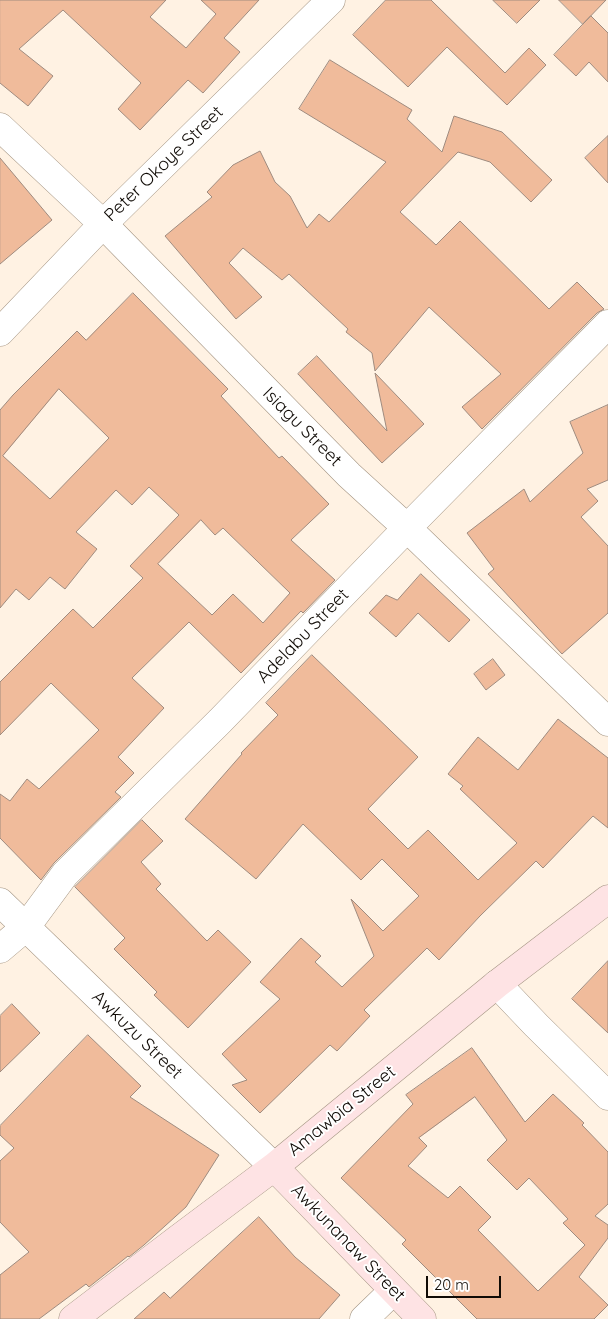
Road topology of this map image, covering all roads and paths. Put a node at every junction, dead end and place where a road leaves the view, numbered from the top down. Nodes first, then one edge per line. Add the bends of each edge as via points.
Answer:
1 (332, 0) edge
2 (0, 127) edge
3 (103, 224) junction
4 (608, 324) edge
5 (0, 332) edge
6 (407, 528) junction
7 (608, 722) edge
8 (608, 899) edge
9 (0, 902) edge
10 (26, 927) junction
11 (0, 949) edge
12 (497, 984) junction
13 (608, 1096) edge
14 (274, 1168) junction
15 (393, 1291) junction
16 (73, 1319) edge
17 (364, 1319) edge
18 (422, 1319) edge

1 - 3 street, Peter Okoye Street
2 - 3 street, Isiagu Street
3 - 5 street, Peter Okoye Street
3 - 6 street, Isiagu Street via 342,468
4 - 6 street, Adelabu Street
6 - 7 street, Isiagu Street
6 - 10 street, Adelabu Street via 220,721 65,874
8 - 12 street, Amawbia Street
9 - 10 street, Awkuzu Street
10 - 11 street, Adelabu Street
10 - 14 street, Awkuzu Street
12 - 13 street
12 - 14 street, Amawbia Street
14 - 15 street, Awkunanaw Street
14 - 16 street, Amawbia Street
15 - 17 street
15 - 18 street, Awkunanaw Street

